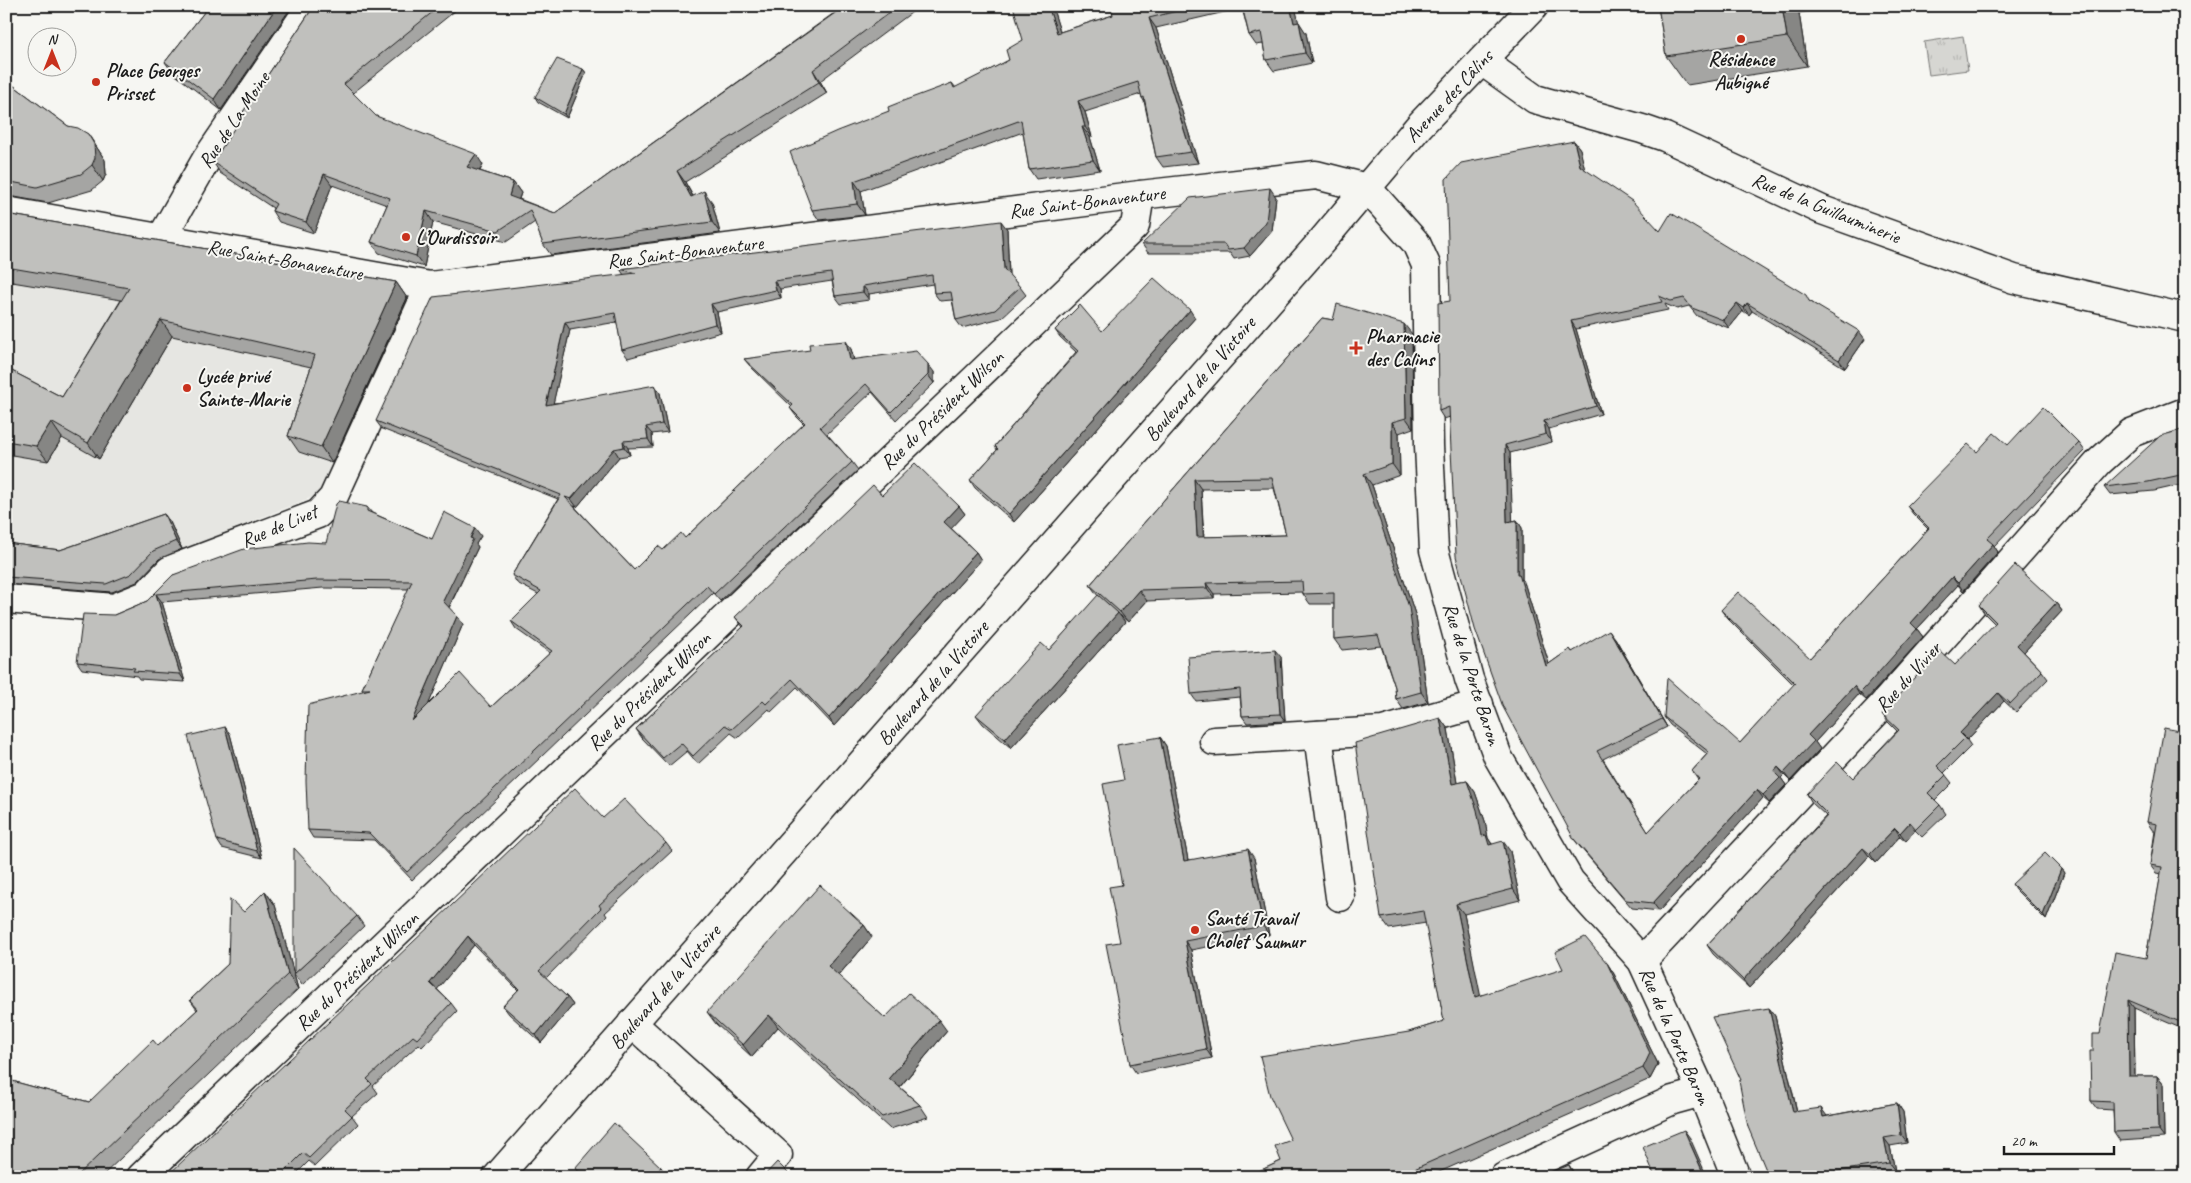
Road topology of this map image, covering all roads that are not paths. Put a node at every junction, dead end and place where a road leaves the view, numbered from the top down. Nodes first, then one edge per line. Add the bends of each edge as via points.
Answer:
1 (311, 6) edge
2 (1534, 6) edge
3 (1482, 61) junction
4 (1367, 188) junction
5 (1140, 195) junction
6 (6, 212) edge
7 (162, 238) junction
8 (430, 286) junction
9 (2185, 318) edge
10 (2185, 412) edge
11 (6, 599) edge
12 (1479, 704) junction
13 (1318, 735) junction
14 (1214, 741) dead end
15 (1340, 897) dead end
16 (1642, 961) junction
17 (632, 1024) junction
18 (1702, 1092) junction
19 (141, 1177) edge
20 (497, 1177) edge
21 (760, 1177) edge
22 (1504, 1177) edge
23 (1736, 1177) edge

1 - 7 street, Rue de La Moine via 206,160
2 - 3 street, Avenue des Câlins
3 - 4 street, Avenue des Câlins via 1420,125
3 - 9 street, Rue de la Guillauminerie via 1535,99 1642,129 1822,210 2014,279
4 - 5 street, Rue Saint-Bonaventure via 1316,176
4 - 12 street, Rue de la Porte Baron via 1416,243 1426,265 1434,550 1469,679
4 - 17 street, Boulevard de la Victoire
5 - 8 street, Rue Saint-Bonaventure
5 - 19 street, Rue du Président Wilson via 1135,226
6 - 7 street, Rue Saint-Bonaventure
7 - 8 street, Rue Saint-Bonaventure
8 - 11 street, Rue de Livet via 333,498 318,514 170,570 146,595 114,608
10 - 16 street, Rue du Vivier via 2131,433 2099,462 1881,707
12 - 13 street via 1383,731
12 - 16 street, Rue de la Porte Baron via 1498,757 1570,881
13 - 14 street
13 - 15 street
16 - 18 street, Rue de la Porte Baron
17 - 20 street, Boulevard de la Victoire
17 - 21 street via 778,1155
18 - 22 street via 1673,1100
18 - 23 street, Rue de la Porte Baron

